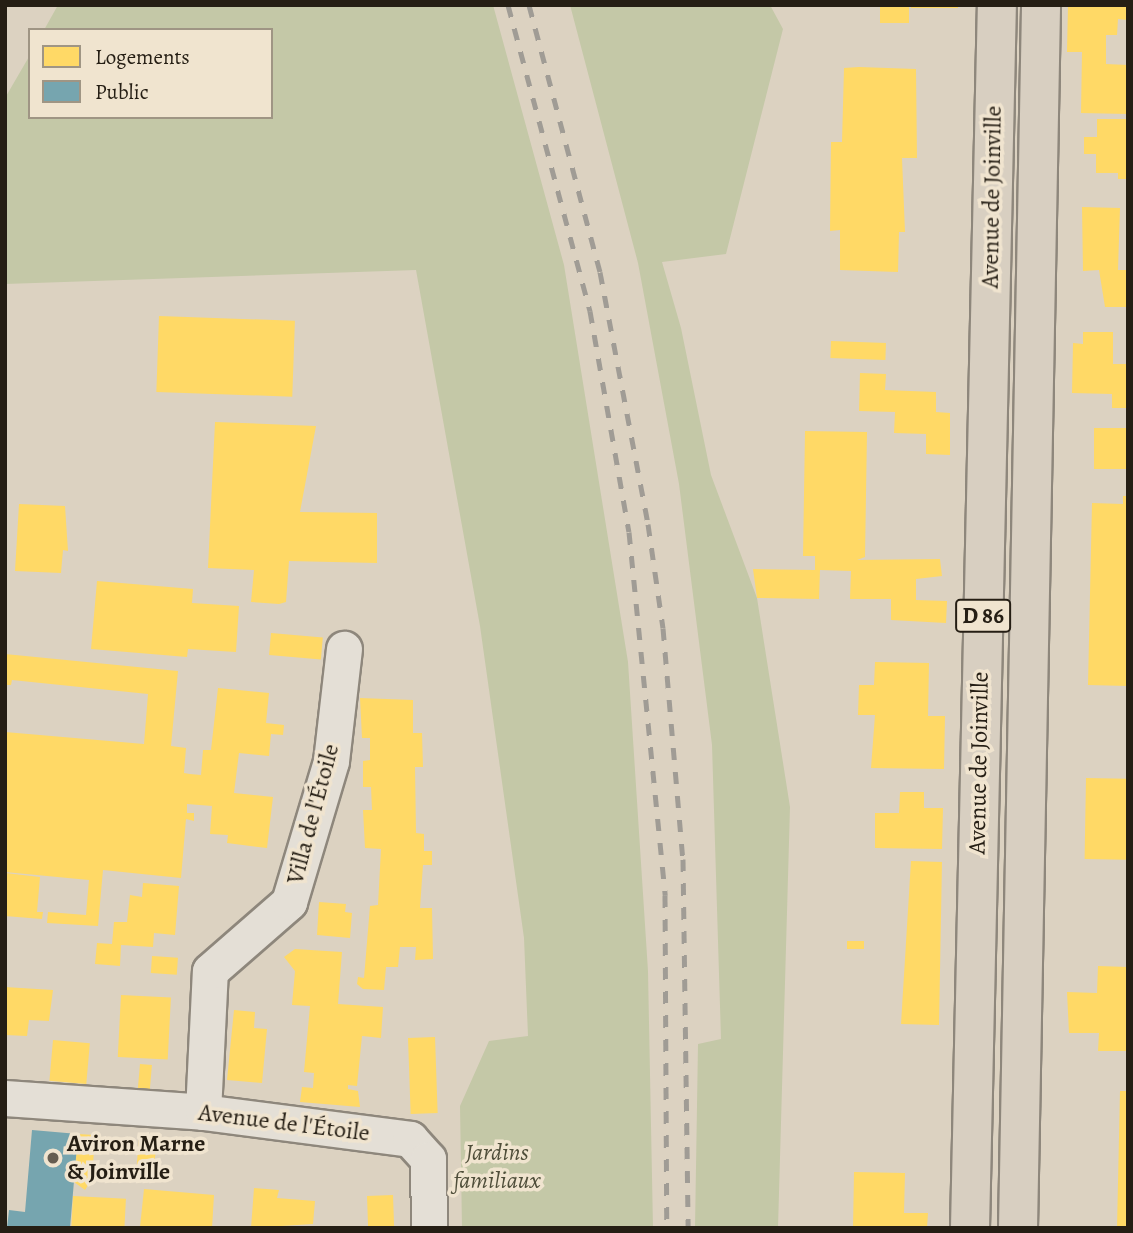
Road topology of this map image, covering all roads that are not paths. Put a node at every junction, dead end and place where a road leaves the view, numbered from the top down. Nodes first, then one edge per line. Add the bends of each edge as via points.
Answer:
1 (997, 5) edge
2 (1041, 5) edge
3 (344, 649) dead end
4 (5, 1097) edge
5 (203, 1112) junction
6 (429, 1228) edge
7 (970, 1228) edge
8 (1018, 1228) edge

1 - 7 main road, Avenue de Joinville / D 86
2 - 8 main road, Avenue de Joinville / D 86
3 - 5 street, Villa de l'Étoile via 331,761 289,902 210,971
4 - 5 street, Avenue de l'Étoile
5 - 6 street, Avenue de l'Étoile via 410,1139 428,1159

